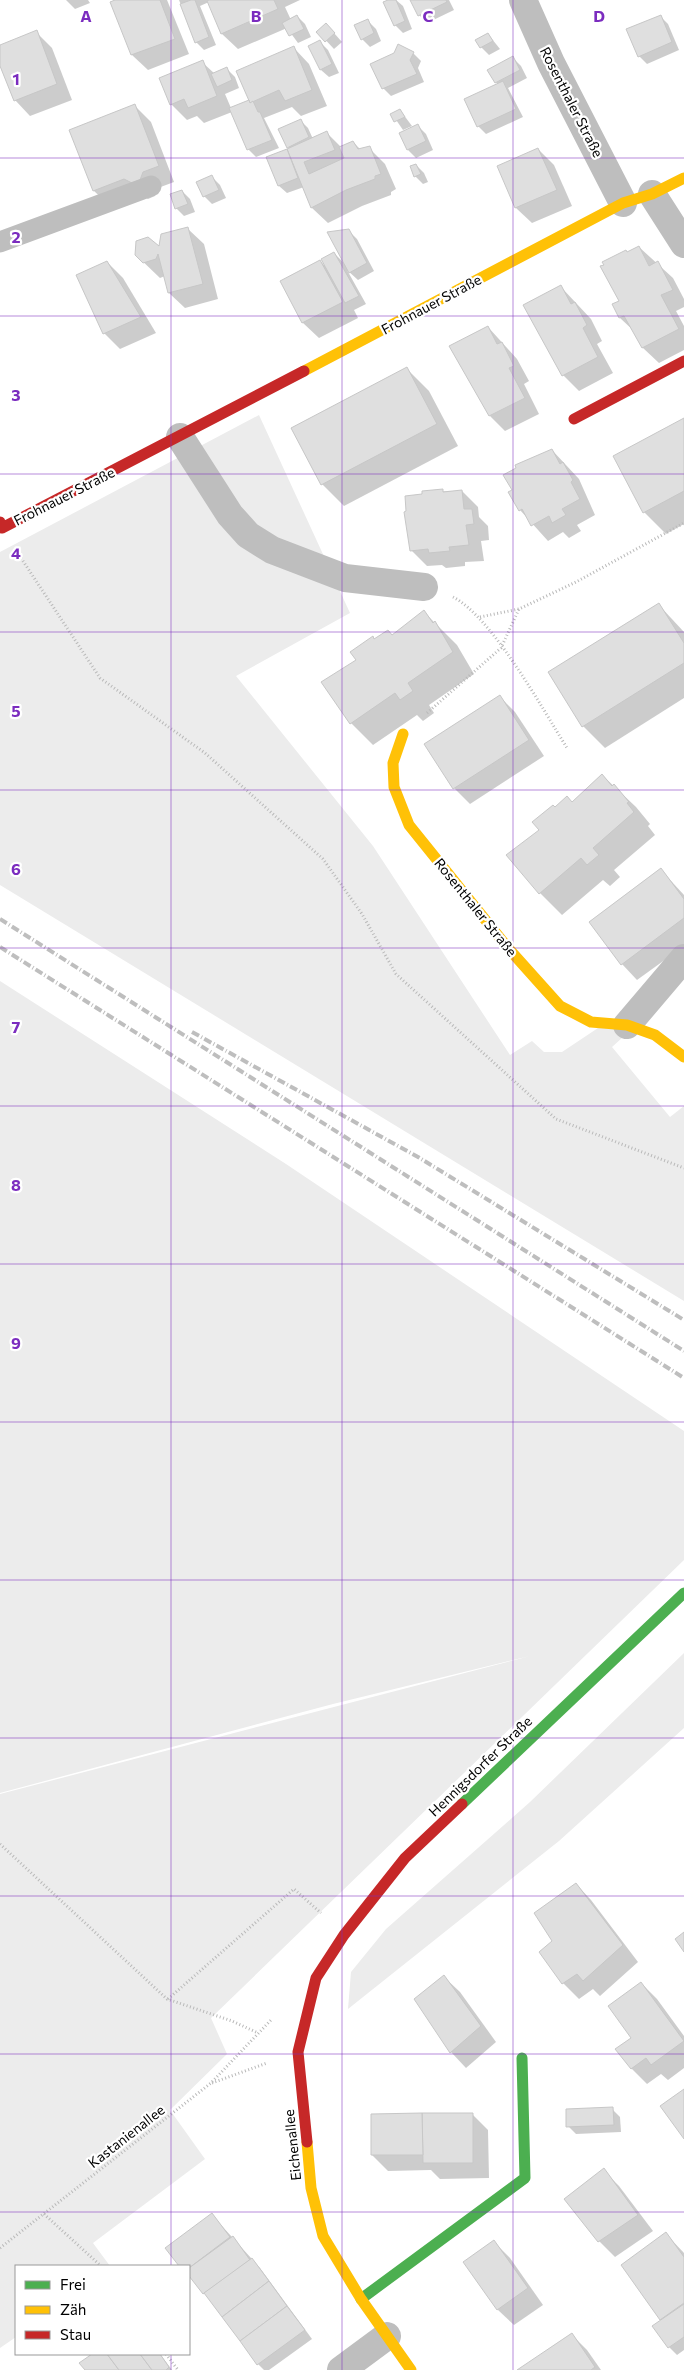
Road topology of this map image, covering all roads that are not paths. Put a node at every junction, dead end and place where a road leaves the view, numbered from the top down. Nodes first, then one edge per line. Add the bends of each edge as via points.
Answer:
1 (523, 0) edge
2 (684, 178) edge
3 (151, 186) dead end
4 (652, 194) junction
5 (623, 203) junction
6 (0, 242) edge
7 (684, 244) edge
8 (684, 361) edge
9 (574, 420) dead end
10 (180, 437) junction
11 (1, 525) edge
12 (424, 587) road end
13 (403, 734) dead end
14 (684, 958) edge
15 (627, 1025) junction
16 (684, 1057) edge
17 (684, 1593) edge
18 (316, 1978) joint
19 (522, 2058) dead end
20 (361, 2299) junction
21 (387, 2336) junction
22 (341, 2370) edge
23 (411, 2370) edge

1 - 5 street, Rosenthaler Straße via 551,64
2 - 4 street, Frohnauer Straße
3 - 6 lane
4 - 5 street, Frohnauer Straße
4 - 7 street
5 - 10 street, Frohnauer Straße
8 - 9 street
10 - 11 street, Frohnauer Straße
10 - 12 street via 230,516 248,535 272,550 345,578
13 - 15 street, Rosenthaler Straße via 393,763 394,787 409,825 508,948 560,1006 591,1022
14 - 15 street
15 - 16 street, Rosenthaler Straße via 655,1035
17 - 18 street, Hennigsdorfer Straße via 405,1858 344,1935
18 - 20 street, Eichenallee via 298,2052 311,2188 323,2236
19 - 20 street via 525,2178
20 - 21 street, Eichenallee
21 - 22 street
21 - 23 street, Eichenallee

